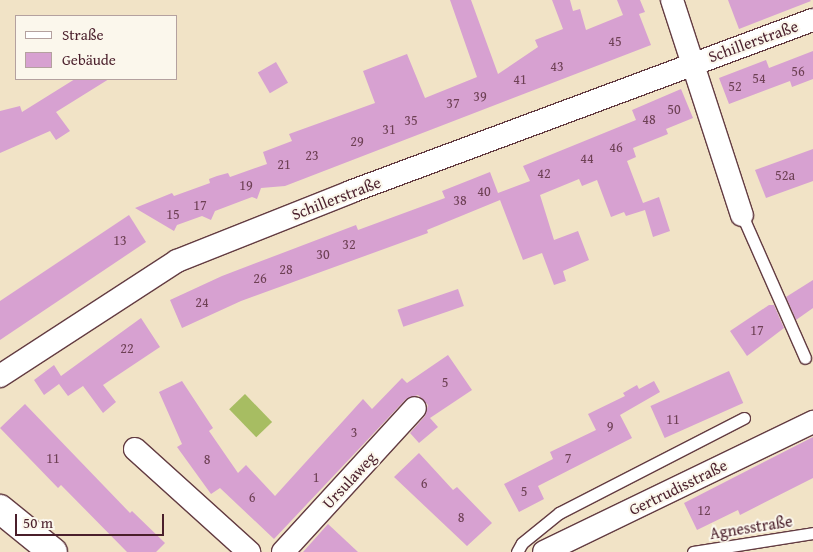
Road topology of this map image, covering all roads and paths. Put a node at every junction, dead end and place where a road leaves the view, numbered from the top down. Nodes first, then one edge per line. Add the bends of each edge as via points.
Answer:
1 (672, 0) edge
2 (813, 20) edge
3 (693, 63) junction
4 (742, 215) joint
5 (805, 358) dead end
6 (0, 376) edge
7 (415, 408) dead end
8 (744, 418) dead end
9 (813, 422) edge
10 (135, 449) dead end
11 (0, 509) edge
12 (813, 533) edge
13 (53, 552) edge
14 (249, 552) edge
15 (283, 552) edge
16 (517, 552) edge
17 (544, 552) edge
18 (693, 552) edge

1 - 3 street
2 - 3 street, Schillerstraße
3 - 4 street, Schillerstraße
3 - 6 street, Schillerstraße via 177,261
4 - 5 lane
7 - 15 street, Ursulaweg
8 - 16 lane, Gertrudisstraße via 559,513 522,543
9 - 17 street, Gertrudisstraße
10 - 14 street
11 - 13 main road
12 - 18 lane, Agnesstraße

